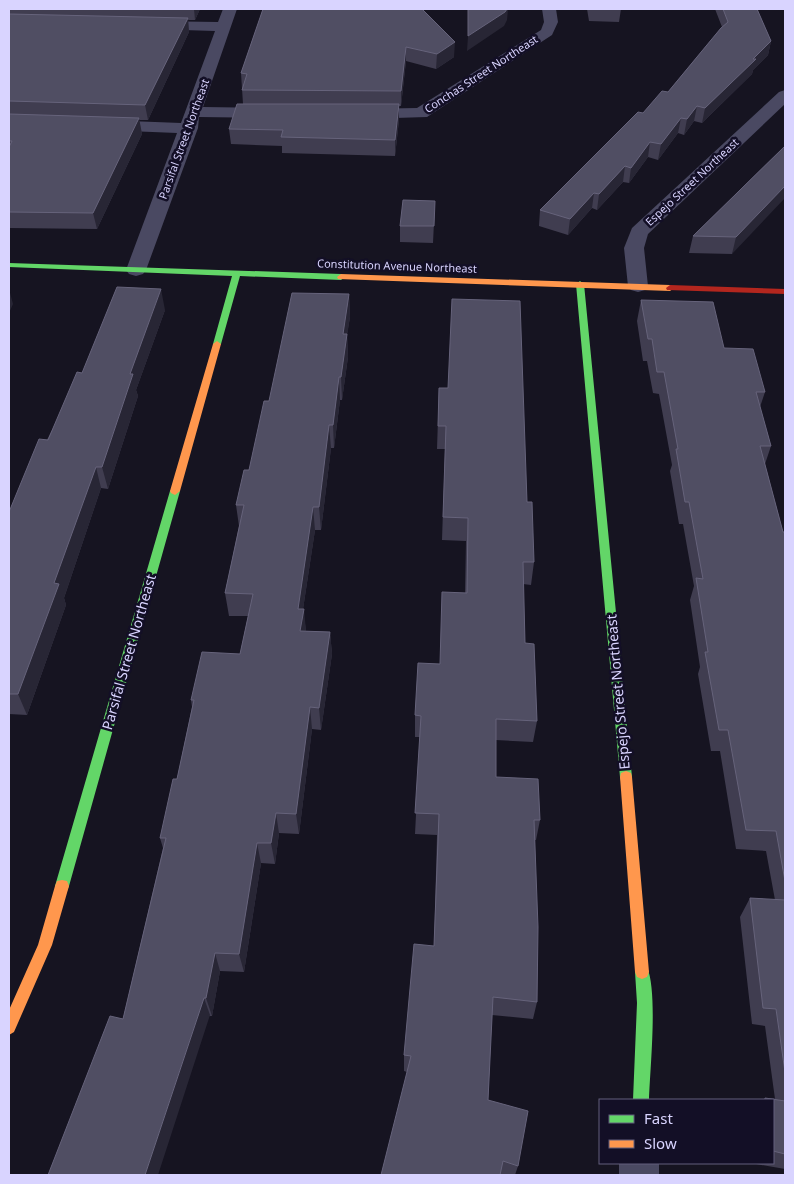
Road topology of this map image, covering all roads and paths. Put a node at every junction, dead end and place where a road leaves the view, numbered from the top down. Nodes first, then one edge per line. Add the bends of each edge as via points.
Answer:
1 (230, 9) edge
2 (549, 9) edge
3 (138, 25) edge
4 (224, 27) junction
5 (785, 95) edge
6 (291, 114) edge
7 (350, 114) edge
8 (192, 120) junction
9 (88, 125) edge
10 (9, 265) edge
11 (136, 270) junction
12 (237, 273) junction
13 (580, 284) junction
14 (638, 286) junction
15 (785, 292) edge
16 (9, 1027) edge
17 (641, 1099) edge

1 - 4 street, Parsifal Street Northeast
2 - 7 street, Conchas Street Northeast via 551,22 547,32 421,113
3 - 4 street
4 - 8 street, Parsifal Street Northeast
5 - 14 street, Espejo Street Northeast via 639,232 634,248
6 - 8 street
8 - 9 street
8 - 11 street, Parsifal Street Northeast
10 - 11 street, Constitution Avenue Northeast
11 - 12 street, Constitution Avenue Northeast
12 - 13 street, Constitution Avenue Northeast
12 - 16 street, Parsifal Street Northeast via 45,945
13 - 14 street, Constitution Avenue Northeast
13 - 17 street, Espejo Street Northeast via 644,1003
14 - 15 street, Constitution Avenue Northeast

